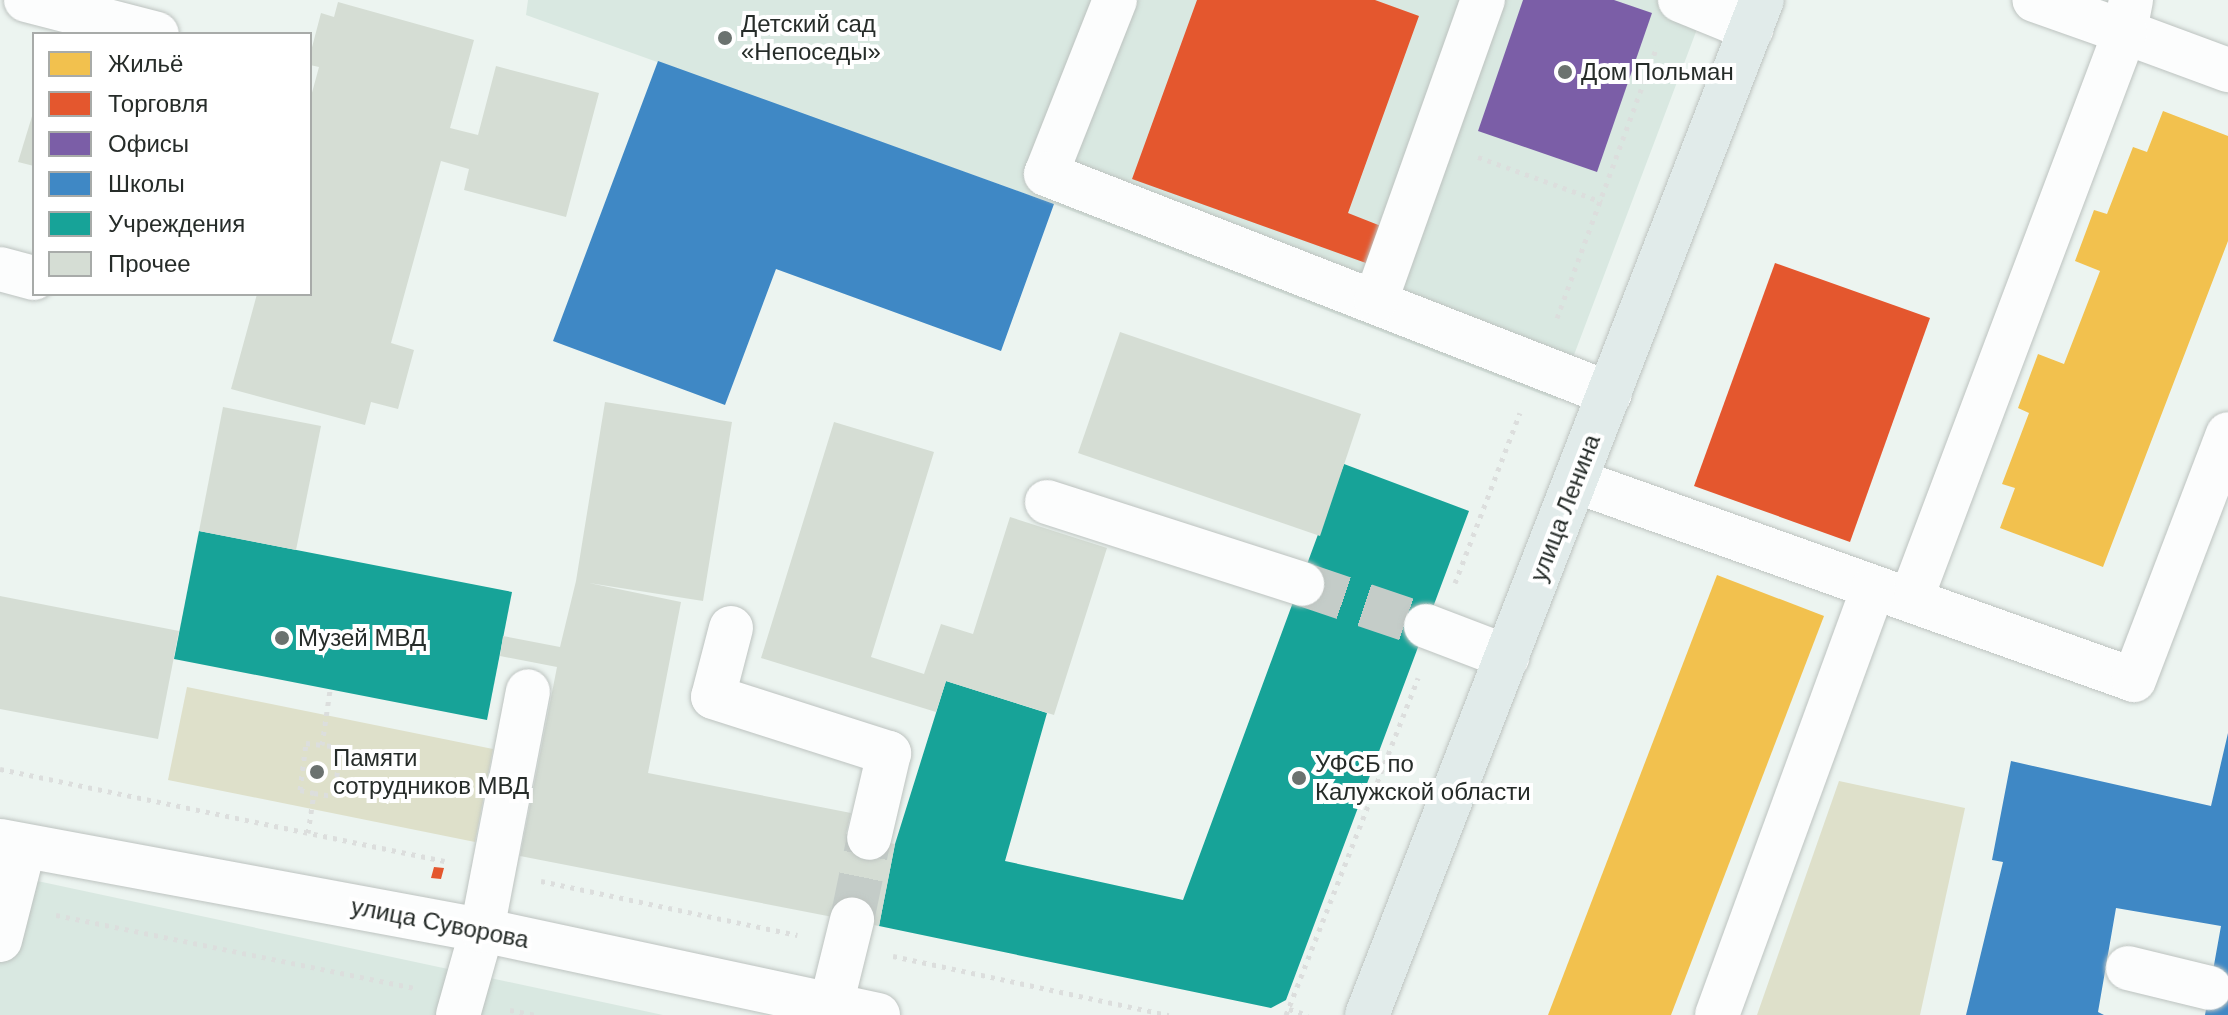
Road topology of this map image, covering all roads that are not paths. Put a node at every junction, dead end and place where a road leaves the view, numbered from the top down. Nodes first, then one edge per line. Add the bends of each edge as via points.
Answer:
1 (26, 0) edge
2 (1115, 0) edge
3 (1483, 0) edge
4 (1680, 0) edge
5 (2034, 0) edge
6 (1756, 14) edge
7 (2128, 16) edge
8 (149, 32) edge
9 (2228, 70) edge
10 (0, 269) edge
11 (32, 277) edge
12 (1376, 300) junction
13 (1610, 394) junction
14 (2228, 434) edge
15 (1576, 481) junction
16 (1047, 502) dead end
17 (1302, 584) tunnel mouth
18 (1892, 594) junction
19 (1432, 627) tunnel mouth
20 (731, 628) dead end
21 (1507, 657) junction
22 (528, 691) dead end
23 (869, 838) tunnel mouth
24 (12, 844) edge
25 (852, 920) tunnel mouth
26 (4, 923) edge
27 (482, 930) junction
28 (2128, 968) dead end
29 (2210, 988) dead end
30 (831, 1005) junction
31 (460, 1006) edge
32 (878, 1015) edge
33 (1367, 1015) edge
34 (1717, 1015) edge

1 - 8 street
2 - 12 street via 1046,174
3 - 12 street
4 - 6 street
5 - 7 street
6 - 13 main road, улица Ленина
7 - 9 street
7 - 18 street
10 - 11 street
12 - 13 street
13 - 15 main road, улица Ленина
14 - 18 street via 2134,680
15 - 18 street
15 - 21 main road, улица Ленина
16 - 17 street
18 - 34 street
19 - 21 street
20 - 23 street via 713,697 889,753
21 - 33 main road, улица Ленина
22 - 27 street
24 - 26 street
24 - 27 street, улица Суворова
25 - 30 street
27 - 30 street, улица Суворова
27 - 31 street
28 - 29 street
30 - 32 street, улица Суворова

